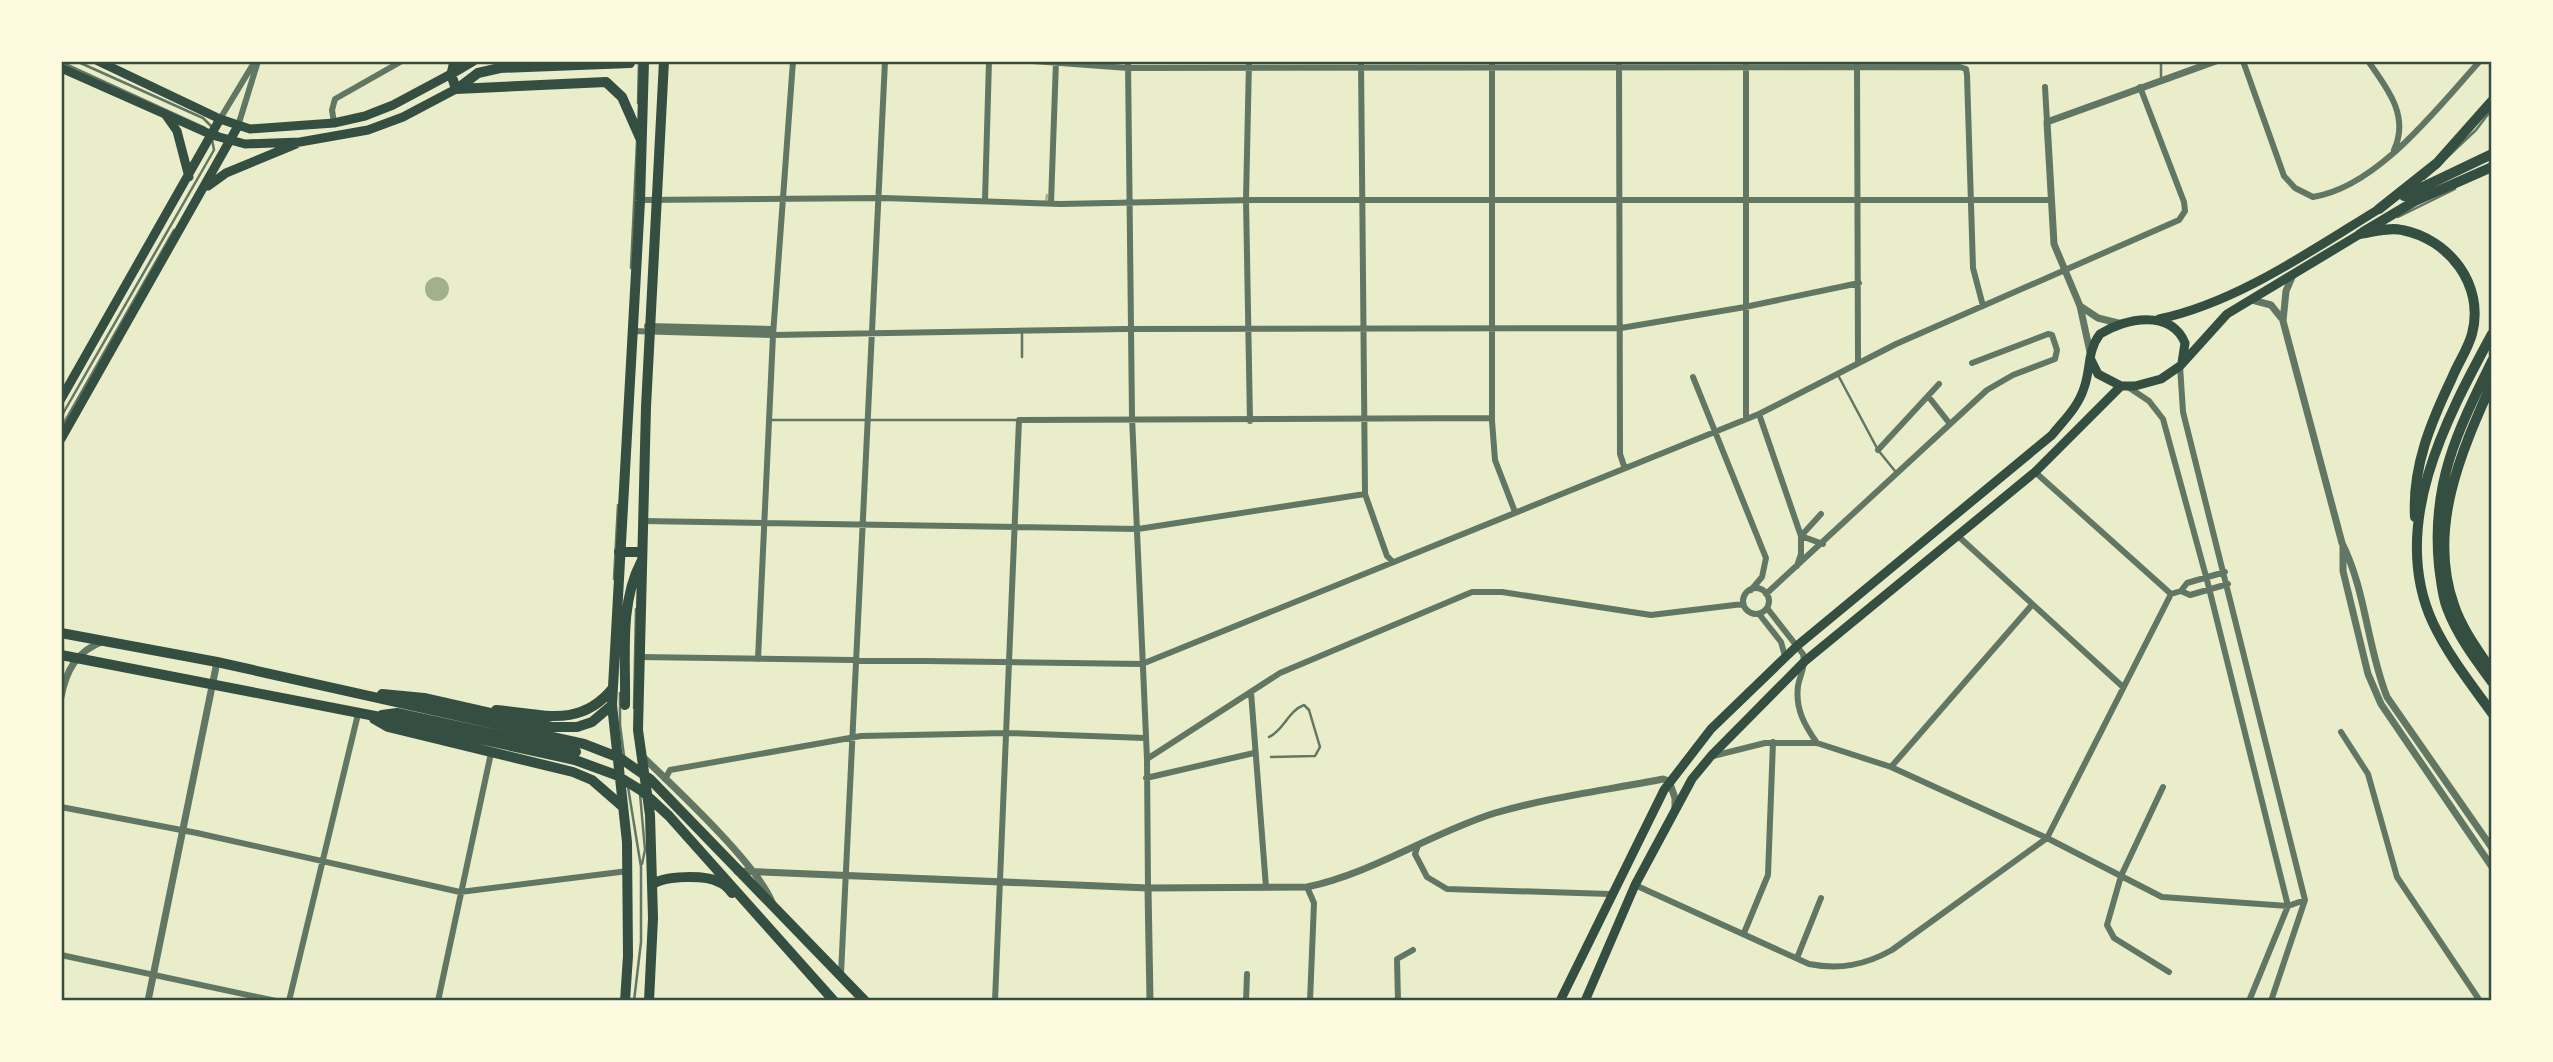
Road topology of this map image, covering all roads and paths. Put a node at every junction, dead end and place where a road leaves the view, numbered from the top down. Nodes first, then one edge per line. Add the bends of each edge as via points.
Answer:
1 (76, 61) edge
2 (98, 61) edge
3 (257, 61) edge
4 (402, 61) edge
5 (454, 61) edge
6 (473, 61) edge
7 (644, 61) edge
8 (664, 61) edge
9 (793, 61) edge
10 (885, 61) edge
11 (989, 61) edge
12 (1033, 61) edge
13 (2161, 61) edge
14 (2216, 61) edge
15 (2243, 61) edge
16 (2368, 61) edge
17 (2480, 61) edge
18 (61, 62) edge
19 (634, 62) edge
20 (1056, 62) edge
21 (1128, 64) edge
22 (1249, 64) edge
23 (1361, 64) edge
24 (1492, 64) edge
25 (1619, 64) edge
26 (1746, 64) edge
27 (1857, 66) junction
28 (61, 68) edge
29 (451, 74) junction
30 (2161, 80) junction
31 (2045, 87) dead end
32 (2140, 87) junction
33 (456, 89) junction
34 (2492, 101) edge
35 (2492, 109) edge
36 (162, 111) junction
37 (2047, 122) junction
38 (334, 123) junction
39 (238, 126) junction
40 (216, 127) junction
41 (640, 137) junction
42 (227, 141) junction
43 (300, 142) junction
44 (2492, 154) edge
45 (2392, 155) junction
46 (2492, 169) edge
47 (189, 177) junction
48 (202, 192) junction
49 (879, 198) junction
50 (783, 200) junction
51 (985, 200) junction
52 (1246, 200) junction
53 (1618, 200) junction
54 (2050, 200) junction
55 (640, 201) junction
56 (658, 201) junction
57 (1364, 201) junction
58 (1492, 201) junction
59 (1745, 201) junction
60 (1859, 201) junction
61 (1971, 201) junction
62 (1132, 202) junction
63 (1051, 203) junction
64 (2379, 209) junction
65 (2360, 234) junction
66 (2063, 269) junction
67 (2292, 277) junction
68 (1859, 283) junction
69 (2252, 300) junction
70 (1983, 306) junction
71 (2080, 306) junction
72 (1745, 307) junction
73 (2156, 320) junction
74 (2283, 320) junction
75 (2122, 324) junction
76 (652, 328) junction
77 (1493, 328) junction
78 (1621, 328) junction
79 (1131, 329) junction
80 (1365, 330) junction
81 (632, 331) junction
82 (1022, 331) junction
83 (1249, 331) junction
84 (773, 332) junction
85 (870, 332) junction
86 (2492, 334) edge
87 (2090, 354) junction
88 (1022, 357) dead end
89 (2492, 361) edge
90 (1858, 362) junction
91 (1972, 363) dead end
92 (2181, 365) junction
93 (1837, 374) junction
94 (1693, 377) dead end
95 (2492, 383) edge
96 (1939, 384) dead end
97 (2124, 386) junction
98 (1928, 396) junction
99 (61, 399) edge
100 (1759, 414) junction
101 (1132, 417) junction
102 (61, 418) edge
103 (867, 418) junction
104 (1492, 418) junction
105 (1746, 418) junction
106 (1366, 419) junction
107 (1019, 420) junction
108 (768, 421) junction
109 (1250, 421) junction
110 (1950, 424) junction
111 (61, 428) edge
112 (1715, 431) junction
113 (61, 439) edge
114 (1878, 450) junction
115 (1624, 466) junction
116 (2035, 472) junction
117 (1897, 474) junction
118 (1365, 494) junction
119 (1515, 512) junction
120 (1821, 514) dead end
121 (643, 521) junction
122 (762, 523) junction
123 (862, 524) junction
124 (1014, 529) junction
125 (1138, 529) junction
126 (2416, 532) junction
127 (1801, 536) junction
128 (1958, 536) junction
129 (2342, 543) junction
130 (1823, 544) junction
131 (619, 552) junction
132 (642, 555) junction
133 (1392, 561) junction
134 (1795, 570) junction
135 (2225, 572) junction
136 (2206, 577) junction
137 (2228, 584) junction
138 (2209, 589) junction
139 (1751, 590) junction
140 (2181, 591) junction
141 (1766, 594) junction
142 (2171, 594) junction
143 (616, 596) junction
144 (1743, 604) junction
145 (2031, 606) junction
146 (1767, 608) junction
147 (1759, 614) junction
148 (61, 633) edge
149 (104, 641) junction
150 (1798, 645) junction
151 (61, 655) edge
152 (1785, 656) junction
153 (640, 657) junction
154 (78, 658) junction
155 (758, 659) junction
156 (857, 661) junction
157 (217, 662) junction
158 (1805, 662) junction
159 (1008, 664) junction
160 (1142, 664) junction
161 (2478, 664) junction
162 (2492, 671) edge
163 (2464, 674) junction
164 (2492, 682) edge
165 (213, 685) junction
166 (2123, 687) junction
167 (613, 688) junction
168 (1251, 692) junction
169 (357, 693) junction
170 (61, 697) edge
171 (454, 705) junction
172 (612, 705) junction
173 (625, 705) dead end
174 (2492, 713) edge
175 (367, 715) junction
176 (2341, 732) dead end
177 (1008, 733) junction
178 (851, 737) junction
179 (1269, 737) dead end
180 (1145, 738) junction
181 (1773, 742) junction
182 (1818, 743) junction
183 (578, 752) junction
184 (491, 753) junction
185 (1254, 753) junction
186 (641, 754) junction
187 (1711, 756) junction
188 (1271, 757) dead end
189 (1147, 758) junction
190 (1891, 767) junction
191 (1146, 778) junction
192 (666, 779) junction
193 (1670, 781) junction
194 (2163, 787) dead end
195 (61, 807) edge
196 (624, 809) junction
197 (1674, 810) junction
198 (184, 831) junction
199 (2047, 838) junction
200 (1419, 843) junction
201 (2492, 848) edge
202 (321, 863) junction
203 (641, 867) junction
204 (2492, 867) edge
205 (628, 871) junction
206 (736, 871) junction
207 (750, 871) junction
208 (846, 876) junction
209 (2121, 876) junction
210 (999, 882) junction
211 (652, 885) junction
212 (1635, 885) junction
213 (1266, 887) junction
214 (1307, 887) junction
215 (1148, 888) junction
216 (460, 892) junction
217 (1610, 894) junction
218 (1821, 898) dead end
219 (2305, 900) junction
220 (2288, 906) junction
221 (775, 908) junction
222 (766, 923) junction
223 (1744, 933) junction
224 (1413, 950) dead end
225 (61, 955) edge
226 (1797, 958) junction
227 (2169, 972) dead end
228 (841, 974) junction
229 (1247, 974) dead end
230 (153, 975) junction
231 (148, 1001) edge
232 (276, 1001) edge
233 (289, 1001) edge
234 (438, 1001) edge
235 (625, 1001) edge
236 (634, 1001) edge
237 (649, 1001) edge
238 (834, 1001) edge
239 (865, 1001) edge
240 (995, 1001) edge
241 (1150, 1001) edge
242 (1246, 1001) edge
243 (1310, 1001) edge
244 (1398, 1001) edge
245 (1560, 1001) edge
246 (1586, 1001) edge
247 (2249, 1001) edge
248 (2271, 1001) edge
249 (2480, 1001) edge

1 - 40 lane
2 - 40 main road
3 - 39 street
3 - 40 street
4 - 38 street via 335,99
5 - 29 main road
6 - 29 main road
7 - 41 main road
8 - 56 main road
9 - 50 street
10 - 49 street
11 - 51 street
12 - 20 street
13 - 30 lane
14 - 30 street
15 - 45 street via 2276,160 2295,188 2313,197 2329,194
16 - 45 street via 2397,109 2399,135
17 - 45 street
18 - 40 lane via 202,125
19 - 33 main road via 500,68 478,73
19 - 41 lane
20 - 21 street
20 - 63 street
21 - 22 street
21 - 62 street
22 - 23 street
22 - 52 street
23 - 24 street
23 - 57 street
24 - 25 street
24 - 58 street
25 - 26 street
25 - 53 street
26 - 27 street
26 - 59 street
27 - 60 street
27 - 61 street via 1966,69
28 - 36 main road
29 - 33 main road
29 - 38 main road via 394,105
30 - 32 street
31 - 37 street
32 - 37 street
32 - 66 street via 2185,211 2179,220
33 - 41 main road via 606,82 617,88
33 - 43 main road via 368,130
34 - 64 main road via 2437,163
35 - 64 lane via 2434,172
36 - 40 main road
36 - 47 main road via 177,131
37 - 54 street
38 - 39 main road via 275,130
39 - 40 main road
39 - 42 main road
40 - 42 main road
40 - 47 main road
40 - 102 lane via 214,150
41 - 55 main road
41 - 143 lane via 613,562
42 - 43 main road
42 - 48 main road
42 - 111 lane
43 - 48 main road via 226,173
44 - 64 main road
46 - 65 main road via 2415,201
47 - 99 main road
48 - 113 main road
49 - 50 street
49 - 51 street
49 - 85 street
50 - 56 street
50 - 84 street
51 - 63 street
52 - 57 street
52 - 62 street
52 - 83 street
53 - 58 street
53 - 59 street
53 - 78 street
54 - 61 street
54 - 66 street via 2054,244
55 - 56 street
55 - 81 main road
56 - 76 main road
57 - 58 street
57 - 80 street
58 - 77 street
59 - 60 street
59 - 72 street
60 - 61 street
60 - 68 street
61 - 70 street via 1973,268
62 - 63 street
62 - 79 street
64 - 73 main road via 2229,295
65 - 67 main road
65 - 126 main road via 2400,229 2424,237 2456,261 2472,295 2472,335 2418,467
66 - 70 street
66 - 71 street
67 - 69 main road
67 - 74 street
68 - 72 street
68 - 90 street
69 - 74 street via 2271,305
69 - 92 main road via 2218,322
70 - 90 street
71 - 75 street via 2098,318
71 - 87 street
72 - 78 street
72 - 105 street
73 - 75 main road
73 - 92 main road via 2173,326 2182,336
74 - 129 street
75 - 87 main road via 2100,334
76 - 81 street
76 - 84 street
76 - 121 main road
77 - 78 street
77 - 80 street
77 - 104 street
78 - 115 street via 1620,454
79 - 82 street
79 - 83 street
79 - 101 street
80 - 83 street
80 - 106 street
81 - 131 main road
82 - 85 street
82 - 88 lane
83 - 109 street
84 - 85 street
84 - 108 street
85 - 103 street
86 - 126 main road via 2460,392 2430,467
87 - 97 main road via 2098,374
87 - 150 main road via 2085,387 2052,435
89 - 161 main road via 2452,446 2438,508 2444,600
90 - 93 street
91 - 110 street via 2048,334 2057,350 2055,359 1987,390
92 - 97 main road via 2161,379
92 - 135 street via 2183,412
93 - 100 street
93 - 114 lane
94 - 112 street
95 - 162 main road via 2458,460 2448,499 2446,565 2454,605
96 - 98 street
97 - 116 main road
97 - 136 street via 2149,401 2162,419
98 - 110 street
98 - 114 street
100 - 105 street
100 - 127 street
101 - 107 street
101 - 109 street
101 - 125 street
103 - 107 lane
103 - 108 lane
103 - 123 street
104 - 106 street
104 - 119 street via 1495,460
105 - 112 street
106 - 109 street
106 - 118 street
107 - 124 street
108 - 122 street
110 - 117 street
112 - 115 street
112 - 139 street via 1766,558 1762,577
114 - 117 lane
115 - 119 street
116 - 128 main road
116 - 142 street
117 - 130 street
118 - 125 street
118 - 133 street
119 - 133 street
120 - 127 street
121 - 122 street
121 - 132 main road
122 - 123 street
122 - 155 street
123 - 124 street
123 - 156 street
124 - 125 street
124 - 159 street
125 - 160 street
126 - 163 main road via 2430,616
127 - 130 street
127 - 134 street
128 - 145 street
128 - 158 main road
129 - 201 street via 2354,567 2387,697
129 - 204 street via 2343,571 2368,674 2381,704
130 - 134 street
131 - 132 main road
131 - 143 main road
132 - 153 main road
132 - 173 main road via 631,580 626,612
132 - 203 lane via 635,616 634,699 645,850
133 - 160 street
134 - 141 street
135 - 136 street
135 - 137 street
136 - 138 street
136 - 140 street via 2187,583
137 - 138 street
137 - 219 street
138 - 140 street via 2190,594
138 - 220 street
139 - 141 street
139 - 144 street
140 - 142 street
141 - 146 street
142 - 166 street
143 - 167 main road
143 - 203 lane via 621,628 620,725
144 - 147 street
144 - 168 street via 1651,615 1502,592 1472,592 1280,673
145 - 166 street
145 - 190 street
146 - 147 street
146 - 150 street
147 - 152 street via 1781,642
148 - 149 main road
149 - 154 street
149 - 157 main road
150 - 152 main road
150 - 158 street
151 - 154 main road
152 - 193 main road via 1733,705
153 - 155 street
153 - 186 main road
154 - 165 main road
154 - 170 street via 66,671
155 - 156 street
156 - 159 street
156 - 178 street
157 - 165 street
157 - 169 main road
158 - 182 street via 1797,700 1805,726
158 - 187 main road
159 - 160 street
159 - 177 street
160 - 180 street
161 - 163 main road
161 - 164 main road
163 - 174 main road
165 - 175 main road
165 - 198 street
166 - 199 street
167 - 171 main road via 601,702 568,717
167 - 172 main road
168 - 185 street
168 - 189 street
169 - 171 main road via 395,694
169 - 183 main road
171 - 172 main road via 552,727 577,727 592,722
172 - 196 main road
175 - 183 main road
175 - 184 main road via 388,727
175 - 202 street
176 - 249 street via 2368,774 2397,877
177 - 178 street
177 - 180 street
177 - 210 street
178 - 192 street via 670,770
178 - 208 street
179 - 188 lane via 1304,705 1310,710 1320,747 1315,756
180 - 189 street
181 - 182 street
181 - 187 street
181 - 223 street via 1768,875
182 - 190 street
183 - 206 main road via 621,758 642,773
183 - 222 main road via 642,791
184 - 196 main road via 549,764 593,780
184 - 216 street
185 - 191 street
185 - 213 street
186 - 192 street
186 - 211 main road via 650,815
187 - 197 main road
189 - 191 street
190 - 199 street
191 - 215 street
192 - 207 street
193 - 197 street
193 - 200 street via 1520,807
193 - 217 main road
194 - 209 street
195 - 198 street
196 - 205 main road
197 - 212 main road
198 - 202 street
198 - 230 street
199 - 209 street
199 - 226 street via 1870,962 1826,967
200 - 214 street via 1333,881
200 - 217 street via 1415,854 1427,877 1447,889
202 - 216 street
202 - 233 street
203 - 236 lane via 641,942
205 - 216 street
205 - 235 main road
206 - 207 street
206 - 221 main road
207 - 208 street
207 - 221 street
208 - 210 street
208 - 228 street
209 - 220 street via 2162,897
209 - 227 street via 2109,932
210 - 215 street
210 - 240 street
211 - 222 main road via 663,879 719,881 752,917
211 - 237 main road
212 - 223 street
212 - 246 main road
213 - 214 street
213 - 215 street
214 - 243 street via 1314,903
215 - 241 street
216 - 234 street
217 - 245 main road
218 - 226 street
219 - 220 street
219 - 248 street
220 - 247 street
221 - 228 main road
222 - 238 main road
223 - 226 street
224 - 244 street via 1397,959
225 - 230 street
228 - 239 main road
229 - 242 street
230 - 231 street
230 - 232 street

